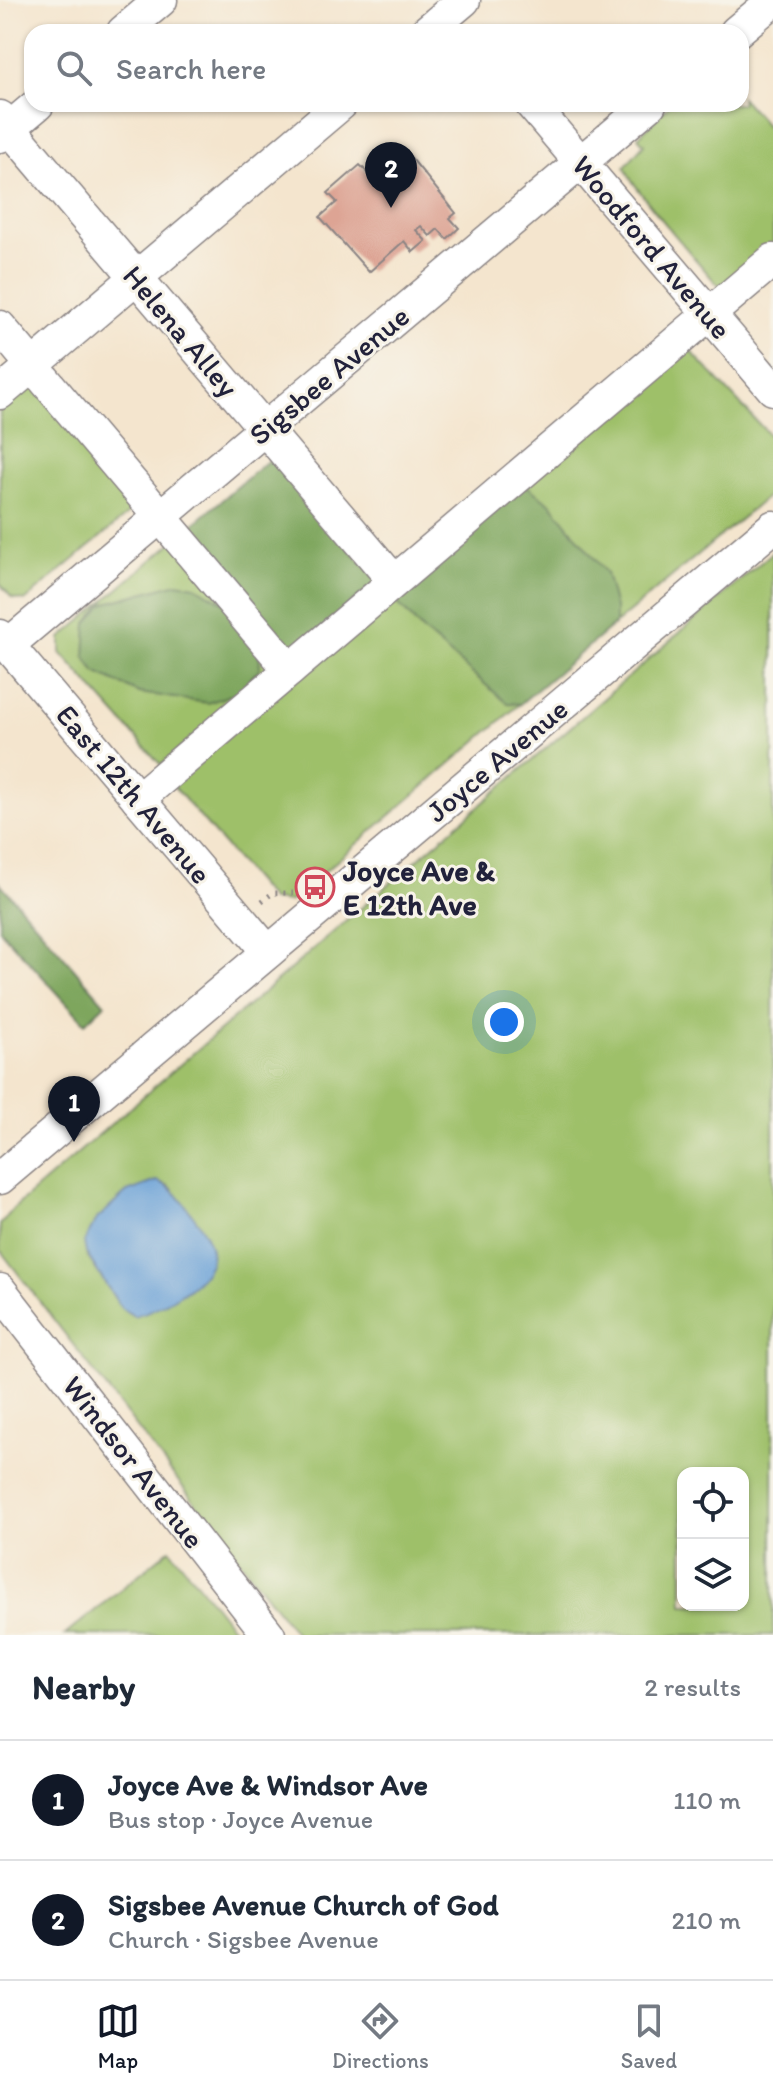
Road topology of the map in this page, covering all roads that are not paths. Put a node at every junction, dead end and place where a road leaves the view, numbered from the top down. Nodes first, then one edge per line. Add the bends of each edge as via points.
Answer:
1 (161, 0) edge
2 (773, 1) edge
3 (457, 11) edge
4 (132, 24) edge
5 (438, 24) edge
6 (746, 24) edge
7 (26, 112) edge
8 (332, 112) edge
9 (538, 112) edge
10 (641, 112) edge
11 (3, 127) edge
12 (581, 163) junction
13 (773, 260) edge
14 (136, 277) junction
15 (709, 314) junction
16 (0, 327) edge
17 (33, 365) junction
18 (773, 389) edge
19 (0, 393) edge
20 (265, 429) junction
21 (161, 517) junction
22 (773, 527) edge
23 (394, 581) junction
24 (4, 641) edge
25 (290, 670) junction
26 (138, 799) junction
27 (268, 952) junction
28 (0, 1178) edge
29 (0, 1290) edge
30 (269, 1635) edge

1 - 4 street
2 - 6 street
3 - 5 street
7 - 11 street
8 - 14 street
9 - 12 street, Woodford Avenue
10 - 12 street, Sigsbee Avenue
11 - 14 street, Helena Alley
12 - 15 street, Woodford Avenue
12 - 20 street, Sigsbee Avenue
13 - 15 street
14 - 17 street
14 - 20 street, Helena Alley
15 - 18 street, Woodford Avenue
15 - 23 street
16 - 17 street
17 - 19 street
17 - 21 street
20 - 21 street, Sigsbee Avenue
20 - 23 street, Helena Alley
21 - 24 street, Sigsbee Avenue
21 - 25 street
22 - 27 street, Joyce Avenue
23 - 25 street
24 - 26 street, East 12th Avenue
25 - 26 street
26 - 27 street, East 12th Avenue
27 - 28 street, Joyce Avenue
29 - 30 street, Windsor Avenue

